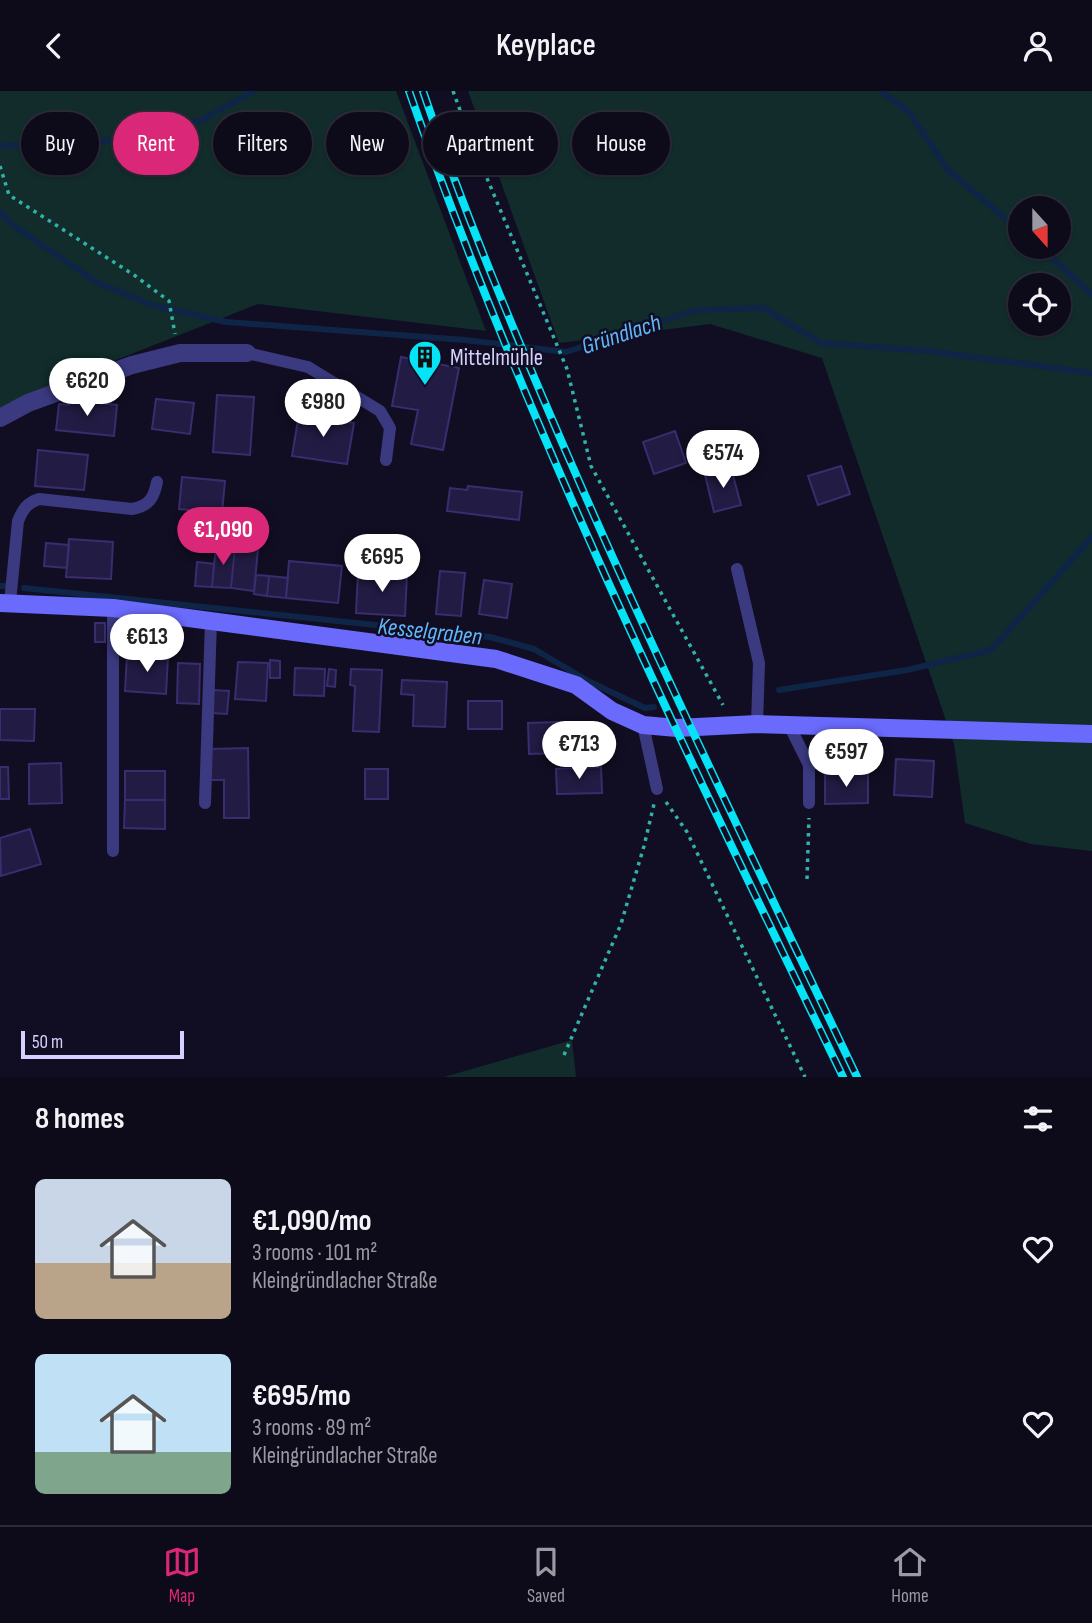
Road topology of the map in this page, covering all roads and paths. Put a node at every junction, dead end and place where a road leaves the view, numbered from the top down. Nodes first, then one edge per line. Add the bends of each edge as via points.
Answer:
1 (453, 91) edge
2 (0, 166) edge
3 (174, 328) dead end
4 (247, 353) joint
5 (0, 418) edge
6 (386, 460) dead end
7 (157, 482) dead end
8 (737, 569) dead end
9 (5, 603) edge
10 (113, 608) junction
11 (211, 621) junction
12 (733, 724) junction
13 (757, 724) junction
14 (643, 725) junction
15 (789, 725) junction
16 (1092, 734) edge
17 (657, 789) junction
18 (205, 803) dead end
19 (809, 803) joint
20 (113, 851) dead end
21 (807, 879) dead end
22 (564, 1055) dead end
23 (805, 1077) edge

1 - 12 path via 567,369 591,466
2 - 3 path via 9,195 169,301
4 - 5 street via 180,353 132,365
4 - 6 lane via 308,367 380,411 390,428
7 - 9 lane via 150,502 132,509 53,499 30,502 18,521
8 - 13 lane via 759,663
9 - 10 street
10 - 11 street
10 - 20 lane
11 - 14 street via 496,659 576,685 612,711
11 - 18 lane
12 - 13 street
12 - 14 street
13 - 15 street
14 - 17 lane
15 - 16 street
15 - 19 lane via 809,765
17 - 22 path via 621,924
17 - 23 path via 687,832
19 - 21 path

